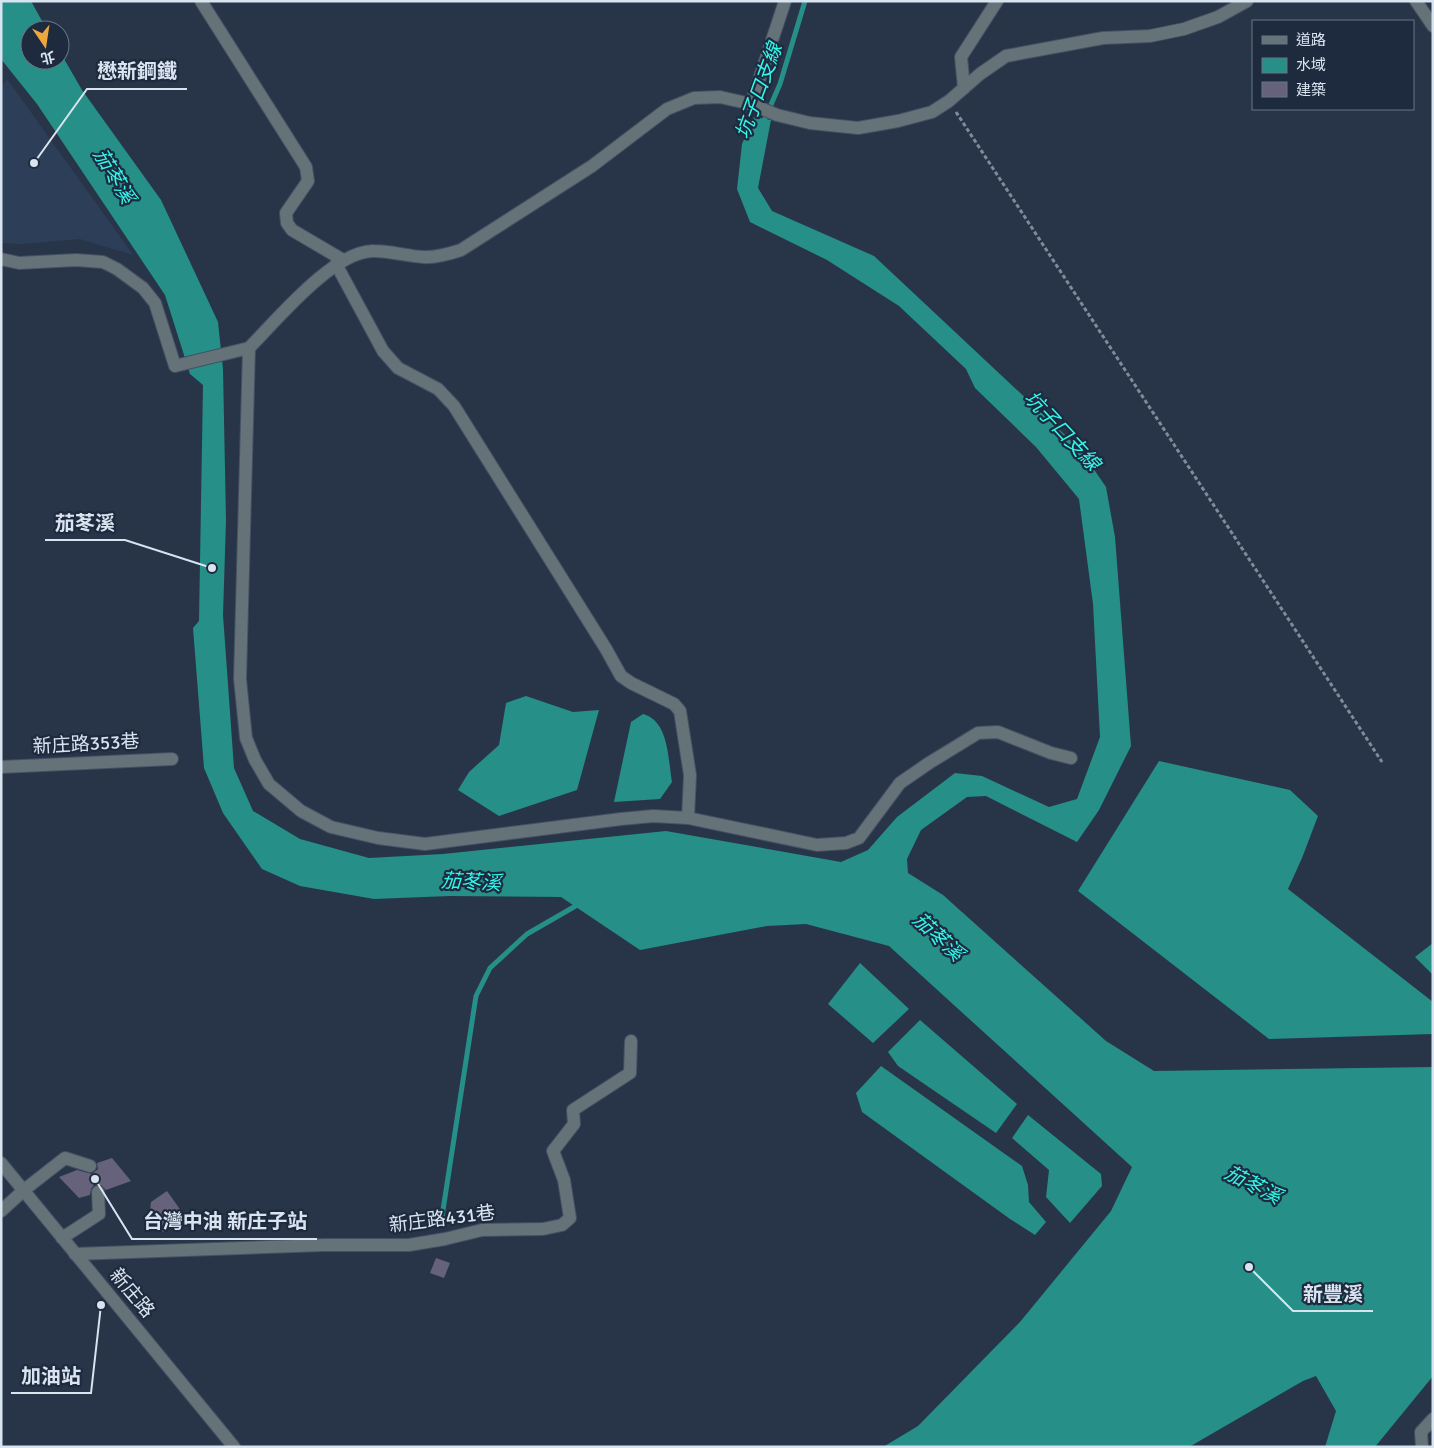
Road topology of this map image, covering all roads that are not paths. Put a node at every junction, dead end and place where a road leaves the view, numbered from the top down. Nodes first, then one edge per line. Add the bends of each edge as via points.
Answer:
1 (201, 1) edge
2 (785, 1) edge
3 (997, 1) edge
4 (1247, 1) edge
5 (1416, 1) edge
6 (1433, 26) edge
7 (964, 88) junction
8 (751, 104) junction
9 (1, 259) edge
10 (339, 262) junction
11 (249, 348) junction
12 (1071, 758) dead end
13 (172, 759) dead end
14 (1, 767) edge
15 (688, 818) junction
16 (631, 1041) dead end
17 (1, 1163) edge
18 (90, 1166) dead end
19 (24, 1190) junction
20 (98, 1192) dead end
21 (1, 1211) edge
22 (62, 1238) junction
23 (75, 1254) junction
24 (1433, 1419) edge
25 (234, 1447) edge
26 (1422, 1447) edge

1 - 10 street via 306,167 308,181 286,213 287,223 292,230
2 - 8 street
3 - 7 street via 961,57
4 - 7 street via 1218,17 1184,29 1150,36 1103,38 1006,56
5 - 6 street
7 - 8 street via 932,112 858,128 810,123 777,115
8 - 10 street via 720,97 694,98 666,109 592,166 461,250 424,257 371,250
9 - 11 street via 18,263 103,262 117,269 143,288 155,303 176,366
10 - 11 street
10 - 15 street via 383,351 398,368 438,389 454,406 621,676 680,710 690,775
11 - 15 street via 240,679 246,738 268,784 301,811 331,827 424,844 621,819 653,816
12 - 15 street via 998,732 978,733 900,784 859,838 846,843 817,845
13 - 14 street, 新庄路353巷
16 - 23 street, 新庄路431巷 via 630,1073 573,1110 574,1124 553,1150 564,1180 570,1218 562,1225 543,1229 482,1230 409,1245
17 - 19 street, 新庄路
18 - 19 street via 65,1158
19 - 21 street
19 - 22 street, 新庄路
20 - 22 street via 98,1214
22 - 23 street, 新庄路
23 - 25 street, 新庄路
24 - 26 street via 1421,1432

